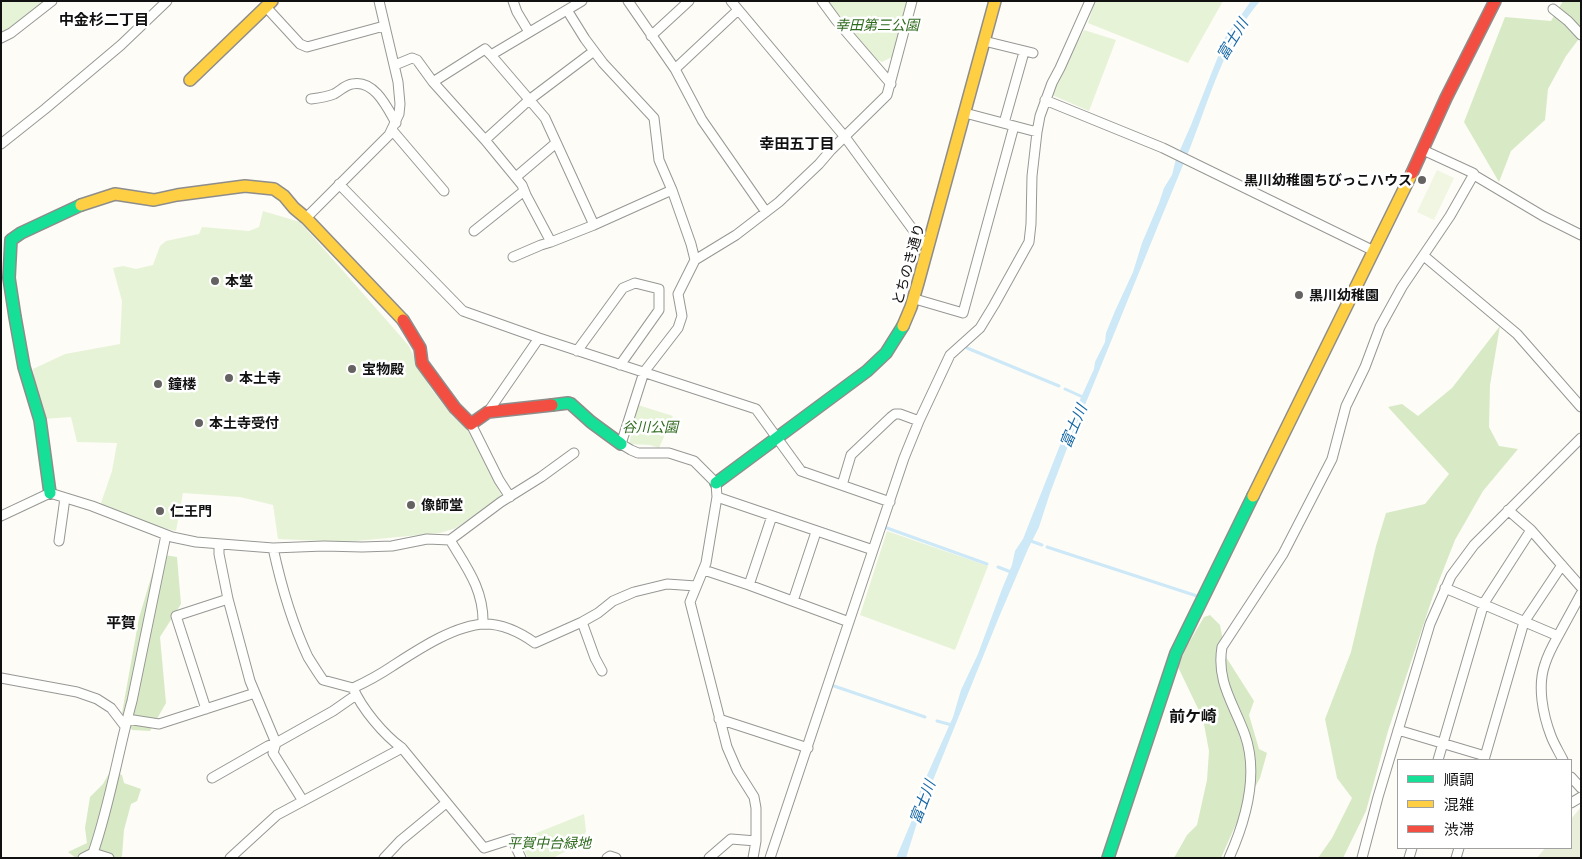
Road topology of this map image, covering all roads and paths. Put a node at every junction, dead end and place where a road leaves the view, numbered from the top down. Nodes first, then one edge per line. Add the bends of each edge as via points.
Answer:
1 (52, 1) edge
2 (167, 1) edge
3 (379, 1) edge
4 (513, 1) edge
5 (582, 1) edge
6 (689, 1) edge
7 (731, 1) edge
8 (822, 1) edge
9 (912, 1) edge
10 (995, 1) edge
11 (1090, 1) edge
12 (1495, 1) edge
13 (629, 2) edge
14 (269, 4) edge
15 (1553, 9) dead end
16 (567, 10) junction
17 (738, 10) junction
18 (384, 26) junction
19 (529, 32) junction
20 (1581, 35) edge
21 (651, 36) junction
22 (1, 38) edge
23 (984, 41) junction
24 (594, 51) junction
25 (491, 55) junction
26 (395, 64) junction
27 (675, 69) junction
28 (190, 80) dead end
29 (433, 82) junction
30 (891, 84) junction
31 (311, 99) dead end
32 (529, 100) junction
33 (1045, 100) junction
34 (965, 113) junction
35 (1004, 123) junction
36 (1014, 126) junction
37 (394, 127) junction
38 (1037, 132) junction
39 (845, 137) junction
40 (485, 140) junction
41 (556, 143) junction
42 (1, 144) edge
43 (1423, 150) junction
44 (1474, 176) junction
45 (516, 177) junction
46 (339, 184) junction
47 (672, 190) junction
48 (444, 191) dead end
49 (524, 191) junction
50 (766, 212) junction
51 (306, 218) junction
52 (594, 225) junction
53 (474, 231) dead end
54 (1581, 235) edge
55 (551, 242) junction
56 (928, 245) junction
57 (1374, 251) junction
58 (1424, 256) junction
59 (513, 257) dead end
60 (695, 260) junction
61 (915, 299) junction
62 (539, 338) junction
63 (577, 350) junction
64 (620, 365) junction
65 (644, 372) junction
66 (1581, 407) edge
67 (488, 412) junction
68 (919, 421) junction
69 (471, 424) junction
70 (1581, 438) edge
71 (778, 439) junction
72 (621, 444) junction
73 (574, 453) dead end
74 (716, 483) junction
75 (842, 485) junction
76 (50, 493) junction
77 (510, 497) junction
78 (717, 497) junction
79 (66, 498) junction
80 (890, 502) junction
81 (1508, 510) junction
82 (1, 516) edge
83 (772, 516) junction
84 (1531, 530) junction
85 (816, 532) junction
86 (166, 535) junction
87 (450, 540) junction
88 (59, 541) dead end
89 (219, 545) junction
90 (273, 548) junction
91 (873, 550) junction
92 (1562, 566) junction
93 (704, 570) junction
94 (749, 585) junction
95 (696, 586) junction
96 (1581, 587) edge
97 (1445, 588) junction
98 (1581, 594) edge
99 (228, 599) junction
100 (793, 601) junction
101 (1484, 603) junction
102 (582, 622) junction
103 (850, 622) junction
104 (1524, 622) junction
105 (484, 624) junction
106 (1558, 636) junction
107 (602, 671) dead end
108 (1, 678) edge
109 (355, 692) junction
110 (255, 693) junction
111 (206, 709) junction
112 (719, 718) junction
113 (126, 722) junction
114 (1398, 730) junction
115 (276, 743) junction
116 (1443, 744) junction
117 (402, 748) junction
118 (808, 748) junction
119 (1484, 758) edge
120 (1438, 759) edge
121 (1562, 759) edge
122 (212, 778) dead end
123 (1572, 778) edge
124 (1581, 788) edge
125 (303, 801) junction
126 (446, 803) junction
127 (756, 841) junction
128 (93, 853) junction
129 (83, 858) edge
130 (109, 858) edge
131 (230, 858) edge
132 (384, 858) edge
133 (521, 858) edge
134 (608, 858) edge
135 (616, 858) edge
136 (709, 858) edge
137 (753, 858) edge
138 (770, 858) edge
139 (1108, 858) edge
140 (1229, 858) edge
141 (1362, 858) edge

1 - 22 street
2 - 42 street via 121,45
3 - 18 street
4 - 19 street
5 - 16 street
6 - 21 street
7 - 17 street
8 - 30 street
9 - 30 street
10 - 23 street, とちのき通り
11 - 33 street
12 - 43 street
13 - 21 street
14 - 18 street via 300,44 307,47
14 - 28 street
15 - 20 street
16 - 19 street
16 - 24 street
17 - 27 street
17 - 39 street
18 - 26 street
19 - 25 street
21 - 27 street
23 - 34 street, とちのき通り
23 - 35 street via 1028,53
24 - 32 street
24 - 47 street via 654,118 659,160
25 - 29 street via 485,49
25 - 32 street
26 - 29 street via 412,58
26 - 37 street via 400,104
27 - 50 street via 702,120
29 - 40 street
30 - 39 street via 887,96
31 - 37 street via 334,94 350,84 362,83 385,104
32 - 40 street
32 - 41 street via 545,118
33 - 38 street
33 - 57 street via 1163,148
34 - 35 street
34 - 56 street, とちのき通り
35 - 36 street
36 - 38 street
36 - 61 street via 962,313
37 - 46 street
37 - 48 street
38 - 68 street via 1029,242 980,328 950,355
39 - 50 street
39 - 56 street via 919,238
40 - 45 street
41 - 45 street
41 - 52 street
43 - 44 street
43 - 57 street
44 - 54 street
44 - 58 street
45 - 49 street
46 - 51 street
46 - 62 street via 463,311
47 - 52 street
47 - 60 street
49 - 53 street
49 - 55 street
50 - 60 street
51 - 69 street via 403,319 420,348 422,363
51 - 76 street via 274,189 261,187 220,189 154,200 115,194 58,215 11,240 9,278 15,317 24,367 40,420
52 - 55 street
55 - 59 street
56 - 61 street, とちのき通り
57 - 139 street via 1176,653
58 - 66 street via 1517,334
58 - 140 street via 1380,327 1351,394 1332,458 1322,479 1277,563 1222,647 1222,678 1245,735 1252,769 1246,806
60 - 65 street via 678,294 682,316 678,328
61 - 71 street, とちのき通り via 893,344 873,366
62 - 63 street
62 - 67 street
63 - 64 street
63 - 64 street via 623,288 635,283 659,289 660,310
64 - 65 street
65 - 71 street via 756,409
65 - 72 street
67 - 69 street
67 - 72 street via 568,403
68 - 75 street via 900,414 891,417 851,454
68 - 80 street
69 - 77 street
70 - 81 street
71 - 74 street, とちのき通り
71 - 75 street via 801,471
72 - 74 street via 638,453 669,453 694,461
73 - 77 street
74 - 78 street
75 - 80 street
76 - 79 street
76 - 82 street
77 - 87 street
78 - 83 street
78 - 93 street
79 - 86 street
79 - 88 street
80 - 91 street
81 - 84 street
81 - 97 street via 1474,545
83 - 85 street
83 - 94 street
84 - 92 street
84 - 101 street
85 - 91 street
85 - 100 street
86 - 89 street
86 - 113 street
87 - 90 street via 427,539 392,546
87 - 105 street via 479,591
89 - 90 street
89 - 99 street
90 - 109 street via 283,588 309,659 323,680
91 - 103 street
92 - 96 street
92 - 104 street
93 - 94 street
93 - 95 street
94 - 100 street
95 - 102 street via 667,584 634,592 613,601
95 - 112 street via 690,602
97 - 101 street
97 - 114 street via 1430,624
98 - 106 street
99 - 110 street
99 - 111 street via 176,616
100 - 103 street
101 - 104 street
101 - 116 street
102 - 105 street via 535,643 508,628
102 - 107 street
103 - 118 street
104 - 106 street
104 - 119 street
105 - 109 street via 442,637
106 - 121 street via 1545,664 1542,708
108 - 113 street via 77,692 97,699
109 - 115 street via 333,711
109 - 117 street via 387,736
110 - 111 street
110 - 115 street
111 - 113 street via 159,724
112 - 118 street
112 - 127 street via 737,770 754,797
113 - 128 street via 102,828
114 - 116 street
114 - 141 street
115 - 122 street
115 - 125 street via 273,753
116 - 119 street
116 - 120 street
117 - 125 street
117 - 126 street
118 - 138 street
123 - 124 street
125 - 131 street via 277,815
126 - 132 street
126 - 133 street via 484,848 512,838
127 - 136 street via 731,839
127 - 137 street
128 - 129 street
128 - 130 street
134 - 135 street

